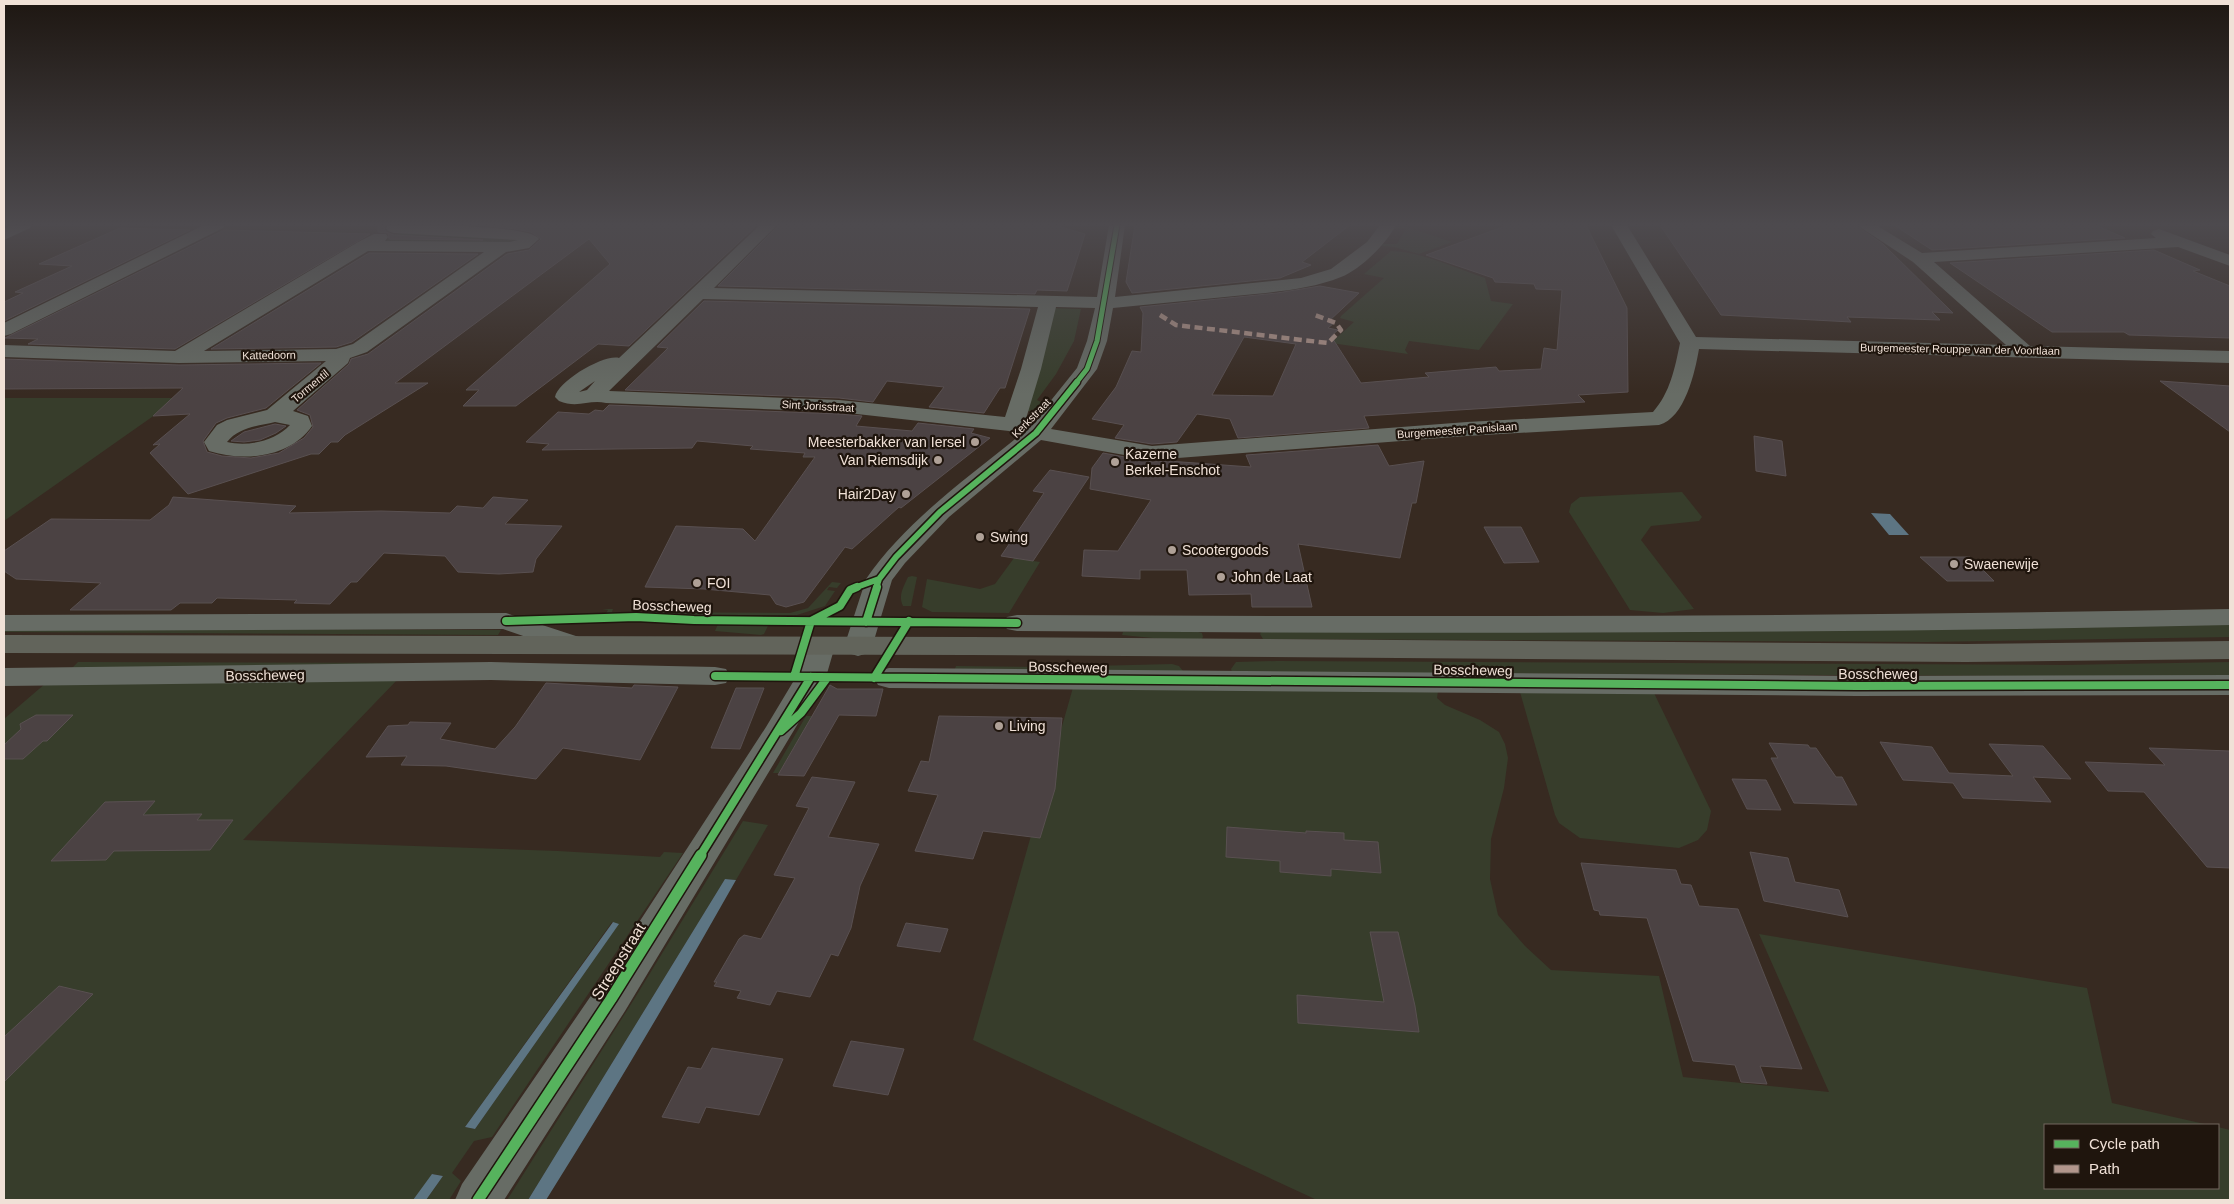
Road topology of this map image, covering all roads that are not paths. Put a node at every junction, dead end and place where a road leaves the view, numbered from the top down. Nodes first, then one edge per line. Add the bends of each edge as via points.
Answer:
1 (104, 281) edge
2 (305, 281) edge
3 (454, 281) edge
4 (710, 281) edge
5 (1108, 281) edge
6 (1306, 281) edge
7 (1653, 281) edge
8 (1945, 281) edge
9 (698, 293) junction
10 (1048, 302) junction
11 (1105, 303) junction
12 (4, 330) edge
13 (1690, 343) junction
14 (2024, 351) junction
15 (4, 352) edge
16 (338, 355) junction
17 (632, 356) junction
18 (179, 357) junction
19 (2230, 357) edge
20 (598, 394) junction
21 (275, 415) dead end
22 (1024, 429) junction
23 (2230, 617) edge
24 (4, 623) edge
25 (1017, 623) dead end
26 (1225, 640) junction
27 (4, 644) edge
28 (76, 645) junction
29 (575, 645) junction
30 (822, 646) junction
31 (858, 646) junction
32 (2230, 650) edge
33 (715, 676) dead end
34 (4, 677) edge
35 (37, 677) junction
36 (889, 678) dead end
37 (1214, 680) junction
38 (2230, 685) edge
39 (478, 1200) edge

1 - 12 street
2 - 18 street
3 - 16 street, Kattedoorn via 360,348
4 - 9 street
5 - 11 street, Kerkstraat
6 - 11 street
7 - 13 street
8 - 14 street
9 - 10 street
9 - 17 street
10 - 11 street
10 - 22 street, Kerkstraat via 1031,369
11 - 22 street, Kerkstraat via 1087,370
13 - 14 street, Burgemeester Rouppe van der Voortlaan
13 - 22 street, Burgemeester Panislaan via 1685,373 1671,406 1659,418 1152,453
14 - 19 street, Burgemeester Rouppe van der Voortlaan
15 - 18 street, Kattedoorn
16 - 18 street, Kattedoorn
16 - 21 street, Tormentil via 341,359
17 - 20 street via 598,389
17 - 20 street via 616,360 579,381 566,397 580,399
20 - 22 street, Sint Jorisstraat via 606,397 840,406
22 - 31 street, Kerkstraat via 896,557 879,579
23 - 26 street, Bosscheweg
24 - 29 street, Bosscheweg via 506,621
25 - 26 street, Bosscheweg
26 - 31 main road, Bosscheweg
26 - 32 main road, Bosscheweg via 1966,653
26 - 37 street
27 - 28 main road, Bosscheweg
28 - 29 main road, Bosscheweg
28 - 35 street
29 - 30 main road, Bosscheweg
30 - 31 main road, Bosscheweg
30 - 39 street, Streepstraat via 811,677 772,742 611,999
33 - 35 street, Bosscheweg via 491,671
34 - 35 street, Bosscheweg
36 - 37 street, Bosscheweg
37 - 38 street, Bosscheweg via 1857,686

